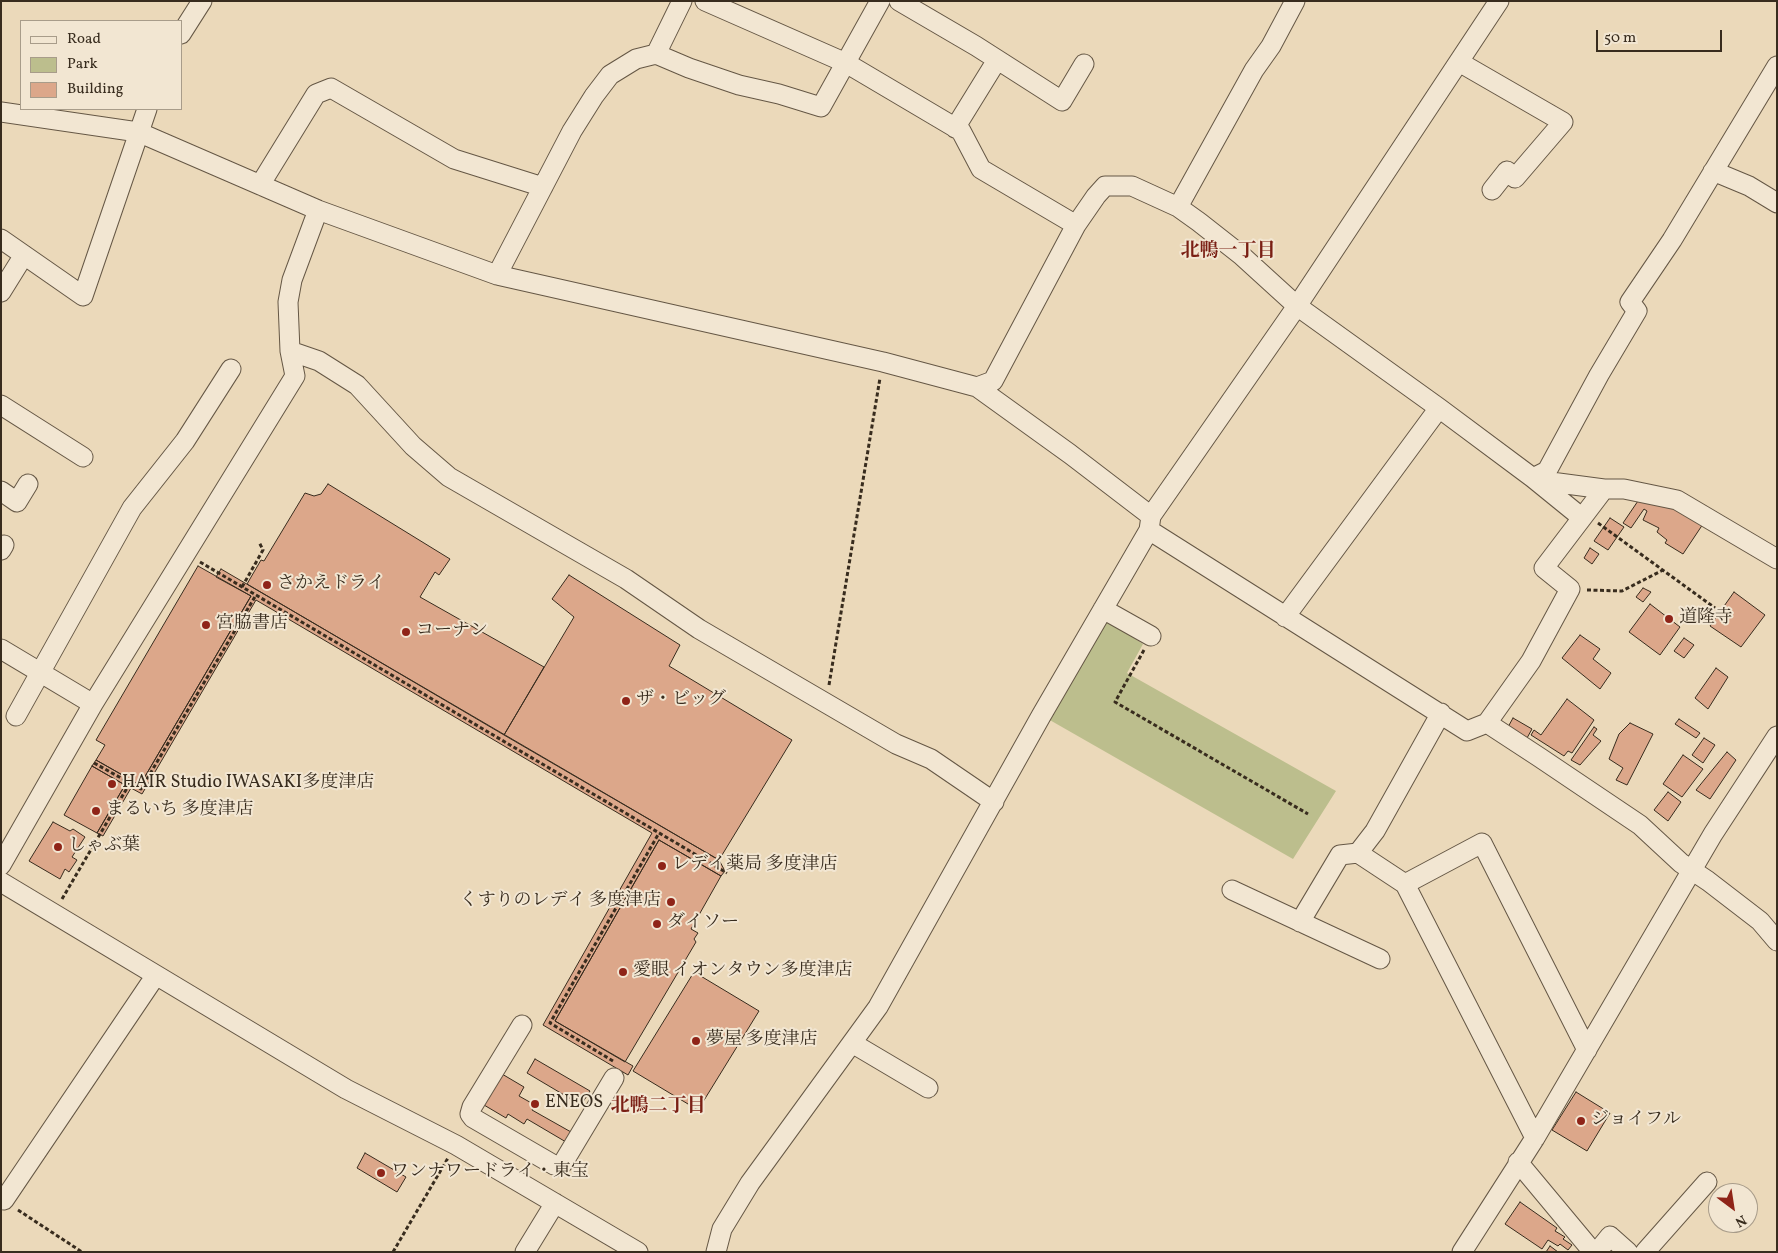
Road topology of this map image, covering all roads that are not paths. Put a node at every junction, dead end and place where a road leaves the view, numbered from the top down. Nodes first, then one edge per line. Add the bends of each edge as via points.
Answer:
1 (202, 1) edge
2 (682, 1) edge
3 (706, 1) edge
4 (880, 1) edge
5 (899, 1) edge
6 (1295, 1) edge
7 (1499, 1) edge
8 (182, 32) edge
9 (656, 54) junction
10 (997, 60) junction
11 (1460, 62) junction
12 (846, 63) junction
13 (1084, 64) dead end
14 (1777, 66) edge
15 (147, 110) edge
16 (1, 112) edge
17 (955, 128) junction
18 (138, 132) junction
19 (1713, 171) junction
20 (260, 184) junction
21 (543, 187) junction
22 (1492, 190) dead end
23 (1777, 203) edge
24 (1178, 207) junction
25 (318, 210) junction
26 (1076, 225) junction
27 (1, 239) edge
28 (24, 255) junction
29 (497, 275) junction
30 (1, 292) edge
31 (1297, 306) junction
32 (290, 351) junction
33 (231, 369) dead end
34 (977, 387) junction
35 (1, 405) edge
36 (1440, 408) junction
37 (84, 457) dead end
38 (1533, 478) junction
39 (28, 484) dead end
40 (1604, 489) junction
41 (1, 492) edge
42 (1581, 518) junction
43 (1150, 523) junction
44 (1777, 559) edge
45 (1103, 609) junction
46 (1285, 618) junction
47 (1151, 636) road end
48 (1, 649) edge
49 (41, 673) junction
50 (92, 704) junction
51 (1441, 713) junction
52 (16, 716) dead end
53 (1487, 723) junction
54 (1777, 736) edge
55 (994, 802) junction
56 (1358, 853) junction
57 (1, 865) edge
58 (1692, 869) junction
59 (1, 882) edge
60 (1404, 884) junction
61 (1232, 890) dead end
62 (1300, 922) junction
63 (1777, 942) edge
64 (1380, 959) dead end
65 (156, 975) junction
66 (522, 1025) dead end
67 (852, 1043) junction
68 (1587, 1050) junction
69 (616, 1071) road end
70 (928, 1088) dead end
71 (1535, 1138) junction
72 (1518, 1162) junction
73 (1708, 1182) dead end
74 (4, 1200) road end
75 (555, 1203) junction
76 (525, 1252) edge
77 (638, 1252) edge
78 (716, 1252) edge
79 (1462, 1252) edge
80 (1593, 1252) edge
81 (1597, 1252) edge
82 (1628, 1252) edge
83 (1645, 1252) edge

1 - 8 street
2 - 9 street
3 - 12 street
4 - 12 street
5 - 10 street
6 - 24 street
7 - 11 street
9 - 12 street via 739,85 821,107
9 - 21 street via 636,59 610,75 572,131
10 - 13 street via 1062,101
10 - 17 street
11 - 22 street via 1563,122 1515,178 1506,171
11 - 31 street
12 - 17 street
14 - 19 street
15 - 18 street
16 - 18 street
17 - 26 street via 961,131 981,169
18 - 20 street
18 - 28 street via 83,296
19 - 23 street via 1749,186
19 - 38 street via 1630,302 1637,311 1547,471
20 - 21 street via 316,94 330,88 454,159
20 - 25 street
21 - 29 street
24 - 26 street via 1132,186 1105,186
24 - 31 street via 1241,254
25 - 29 street
25 - 32 street via 292,280 288,302
26 - 34 street via 993,380
27 - 28 street
28 - 30 street
29 - 34 street via 883,362
31 - 36 street
31 - 43 street
32 - 50 street via 295,376
32 - 55 street via 319,361 356,386 413,446 449,477 626,579 700,629 896,744 931,759
33 - 49 street via 185,441 132,508
34 - 43 street via 1070,454
35 - 37 street
36 - 38 street
36 - 46 street
38 - 40 street
38 - 42 street
39 - 41 street via 16,502
40 - 42 street
40 - 44 street via 1624,489 1677,500
42 - 53 street via 1544,568 1570,589 1531,661
43 - 45 street
43 - 46 street
45 - 47 street
45 - 55 street
46 - 51 street
48 - 49 street
49 - 50 street
49 - 52 street
50 - 57 street
51 - 53 street via 1468,731
51 - 56 street via 1375,831
53 - 58 street via 1640,825 1681,863
54 - 58 street
55 - 67 street via 878,1007
56 - 60 street
56 - 62 street via 1340,855
58 - 63 street via 1760,921
58 - 68 street
59 - 65 street
60 - 68 street via 1482,843
60 - 71 street
61 - 62 street
62 - 64 street
65 - 74 street
65 - 75 street via 346,1090 456,1145
66 - 69 street via 470,1114 554,1165 564,1163
67 - 70 street
67 - 78 street via 750,1183 722,1229
68 - 71 street
71 - 72 street
72 - 79 street
72 - 80 street
73 - 83 street
75 - 76 street
75 - 77 street
81 - 82 street via 1610,1236

